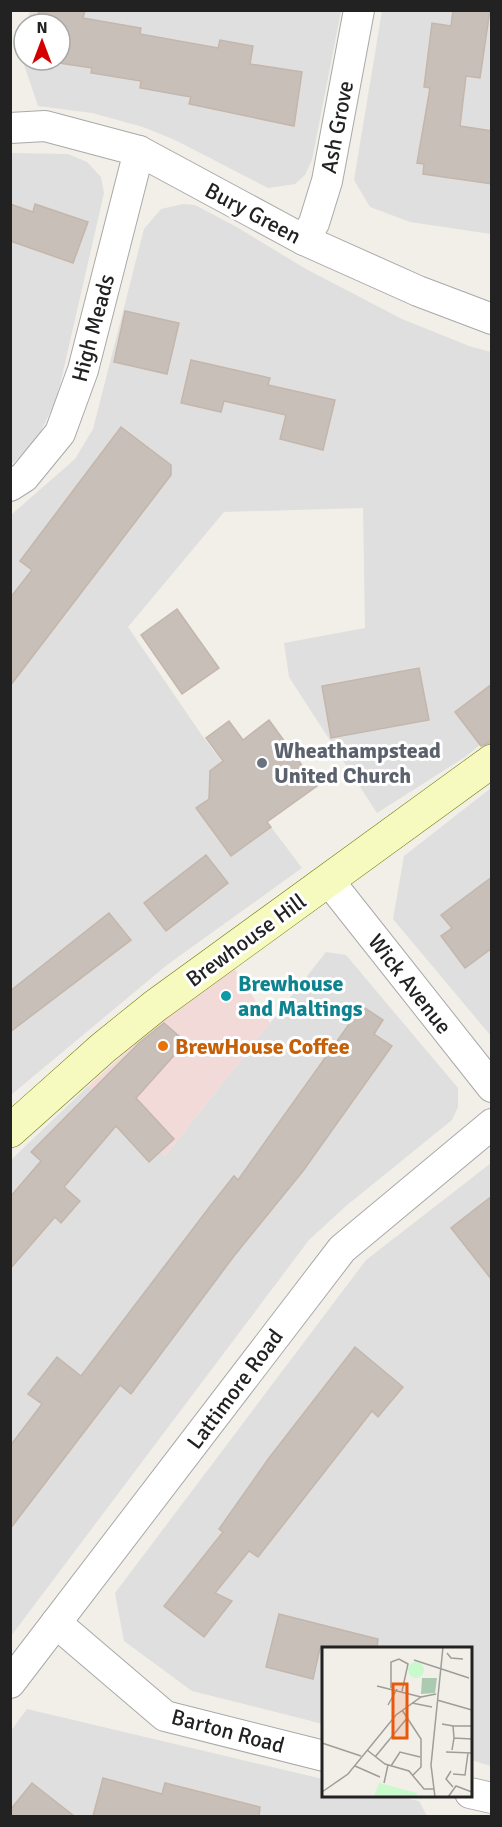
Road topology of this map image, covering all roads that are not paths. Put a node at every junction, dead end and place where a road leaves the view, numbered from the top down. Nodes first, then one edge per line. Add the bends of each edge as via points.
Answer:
1 (359, 10) edge
2 (10, 128) edge
3 (139, 151) junction
4 (304, 240) junction
5 (492, 319) edge
6 (10, 486) edge
7 (492, 761) edge
8 (329, 881) junction
9 (492, 1087) edge
10 (492, 1124) edge
11 (10, 1131) edge
12 (56, 1623) junction
13 (10, 1683) edge
14 (322, 1755) edge
15 (472, 1793) edge
16 (492, 1798) edge

1 - 4 street, Ash Grove via 327,181 314,223
2 - 3 street, Bury Green via 45,126
3 - 4 street, Bury Green
3 - 6 street, High Meads via 83,370 60,433 24,477
4 - 5 street, Bury Green
7 - 8 street, Brewhouse Hill
8 - 9 street, Wick Avenue
8 - 11 street, Brewhouse Hill via 155,1006
10 - 12 street, Lattimore Road via 342,1250
12 - 13 street, Lattimore Road
12 - 14 street, Barton Road via 165,1716
15 - 16 street

